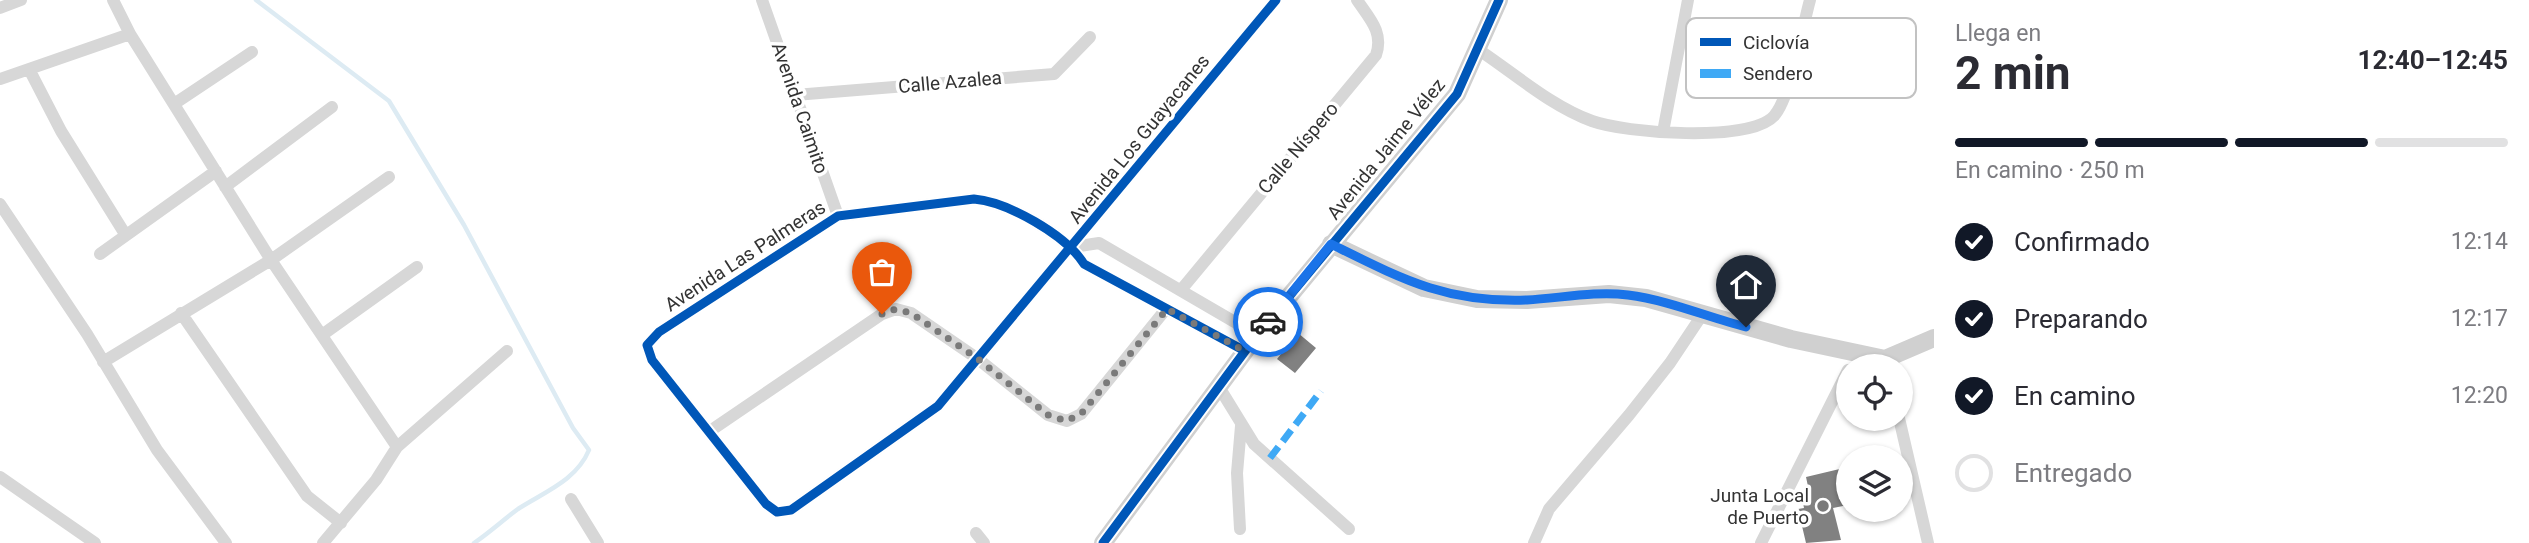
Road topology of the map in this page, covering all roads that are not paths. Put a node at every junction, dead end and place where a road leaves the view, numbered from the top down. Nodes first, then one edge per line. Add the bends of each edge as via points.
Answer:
1 (21, 0) edge
2 (113, 0) edge
3 (762, 0) edge
4 (1276, 0) edge
5 (1357, 0) edge
6 (1499, 0) edge
7 (1688, 0) edge
8 (1810, 0) edge
9 (0, 8) edge
10 (1805, 18) edge
11 (130, 34) junction
12 (1090, 37) dead end
13 (1479, 50) junction
14 (251, 52) dead end
15 (29, 69) junction
16 (0, 79) edge
17 (795, 94) junction
18 (1786, 98) edge
19 (174, 104) junction
20 (332, 107) dead end
21 (1664, 132) junction
22 (216, 171) junction
23 (389, 177) dead end
24 (225, 187) junction
25 (0, 204) edge
26 (838, 216) junction
27 (125, 234) junction
28 (1331, 244) junction
29 (1073, 247) junction
30 (100, 254) dead end
31 (271, 260) junction
32 (417, 267) dead end
33 (1181, 290) junction
34 (1167, 309) junction
35 (181, 313) junction
36 (1702, 316) junction
37 (322, 335) junction
38 (1257, 335) junction
39 (1934, 338) edge
40 (647, 345) joint
41 (507, 351) dead end
42 (1245, 351) junction
43 (1901, 354) edge
44 (1836, 355) edge
45 (978, 359) junction
46 (103, 362) junction
47 (1219, 387) junction
48 (1836, 394) edge
49 (1241, 426) junction
50 (710, 431) junction
51 (1902, 431) edge
52 (397, 447) junction
53 (0, 477) edge
54 (571, 499) dead end
55 (341, 523) junction
56 (1240, 529) dead end
57 (1349, 529) dead end
58 (95, 543) edge
59 (226, 543) edge
60 (323, 543) edge
61 (598, 543) edge
62 (1103, 543) edge
63 (1534, 543) edge
64 (1761, 543) edge
65 (1928, 543) edge

1 - 9 street
2 - 11 street
3 - 17 street, Avenida Caimito
4 - 29 street, Avenida Los Guayacanes
5 - 33 street, Calle Níspero via 1378,30 1376,55
6 - 13 street, Avenida Jaime Vélez
7 - 21 street
8 - 10 street
11 - 15 street
11 - 19 street
12 - 17 street, Calle Azalea via 1054,74
13 - 21 street via 1592,121
13 - 28 street, Avenida Jaime Vélez via 1457,94
14 - 19 street
15 - 16 street
15 - 27 street via 61,131
17 - 26 street, Avenida Caimito
18 - 21 street via 1772,118 1754,127 1718,134
19 - 22 street
20 - 24 street
22 - 24 street
22 - 27 street
23 - 31 street
24 - 31 street
25 - 46 street
26 - 29 street, Avenida Las Palmeras via 974,199 992,201
26 - 40 street, Avenida Las Palmeras via 659,332
27 - 30 street
28 - 36 street via 1447,294 1527,300 1625,294
28 - 38 street, Avenida Jaime Vélez
29 - 33 street, Avenida Las Palmeras via 1099,243
29 - 34 street, Avenida Las Palmeras via 1084,264
29 - 45 street, Avenida Los Guayacanes
31 - 35 street
31 - 37 street
32 - 37 street
33 - 38 street, Avenida Las Palmeras
34 - 42 street, Avenida Las Palmeras
34 - 45 street via 1081,414 1066,421 1048,415
35 - 46 street
35 - 55 street via 307,496
36 - 44 street
36 - 63 street via 1629,415 1549,509
37 - 52 street
38 - 42 street, Avenida Jaime Vélez
39 - 43 street
40 - 50 street, Avenida Los Guayacanes via 652,360
41 - 52 street
42 - 47 street, Avenida Jaime Vélez
45 - 50 street via 911,313 896,309
45 - 50 street, Avenida Los Guayacanes via 939,406 791,510 777,512 766,504
46 - 59 street via 157,450
47 - 49 street
47 - 62 street, Avenida Jaime Vélez
48 - 64 street
49 - 56 street via 1237,473
49 - 57 street via 1254,444
51 - 65 street
52 - 55 street
53 - 58 street
54 - 61 street
55 - 60 street

